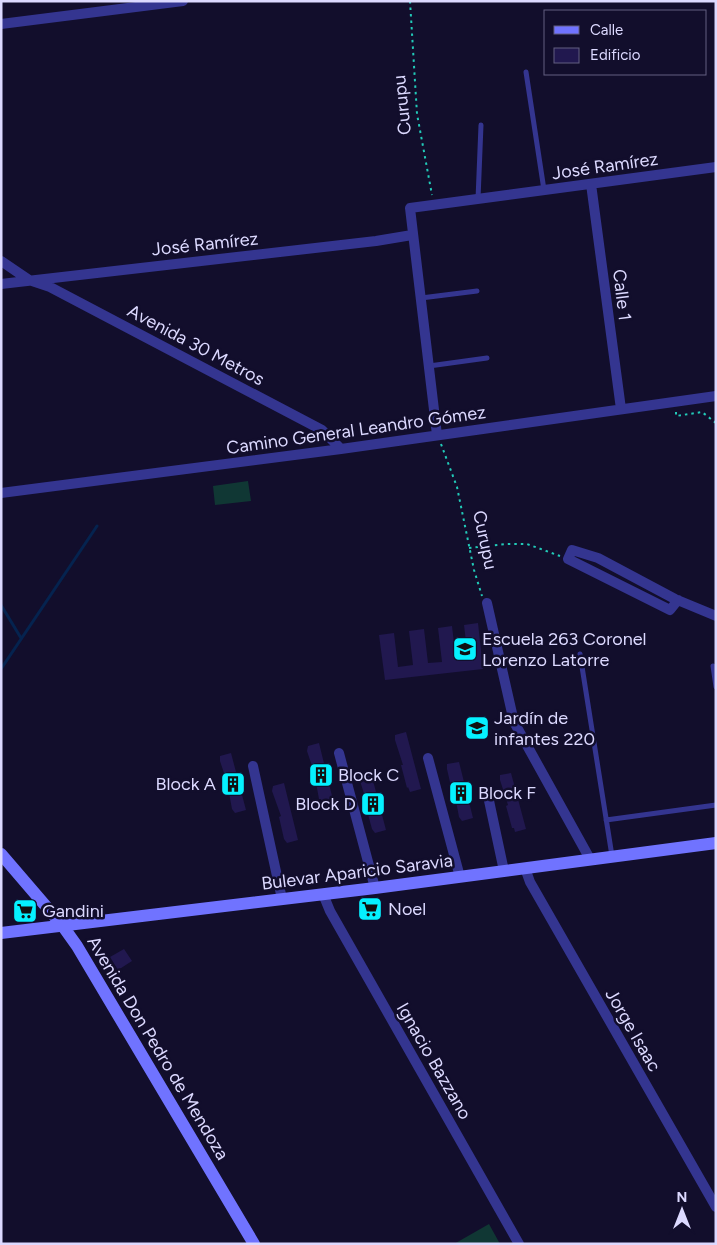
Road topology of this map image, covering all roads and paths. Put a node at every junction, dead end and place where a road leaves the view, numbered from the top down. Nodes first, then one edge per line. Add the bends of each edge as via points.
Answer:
1 (183, 1) edge
2 (410, 1) edge
3 (154, 3) edge
4 (1, 24) edge
5 (526, 72) dead end
6 (481, 125) dead end
7 (716, 167) edge
8 (591, 184) junction
9 (544, 190) junction
10 (478, 199) junction
11 (434, 205) junction
12 (412, 235) junction
13 (1, 261) edge
14 (29, 280) junction
15 (1, 284) edge
16 (477, 291) dead end
17 (420, 298) junction
18 (486, 358) dead end
19 (429, 366) junction
20 (716, 396) edge
21 (674, 402) junction
22 (620, 409) junction
23 (716, 423) edge
24 (437, 435) junction
25 (340, 449) junction
26 (1, 493) edge
27 (469, 548) junction
28 (568, 559) junction
29 (678, 600) junction
30 (487, 603) joint
31 (716, 616) edge
32 (580, 654) dead end
33 (713, 666) dead end
34 (716, 687) edge
35 (339, 753) dead end
36 (428, 758) dead end
37 (253, 766) dead end
38 (488, 796) dead end
39 (716, 805) edge
40 (606, 820) junction
41 (716, 842) edge
42 (1, 854) edge
43 (612, 856) junction
44 (590, 860) junction
45 (525, 868) junction
46 (504, 871) junction
47 (460, 877) junction
48 (375, 888) junction
49 (323, 894) junction
50 (282, 899) junction
51 (62, 925) junction
52 (1, 933) edge
53 (716, 1207) edge
54 (254, 1244) edge
55 (519, 1244) edge

1 - 3 street
2 - 11 path, Curupu via 418,114
3 - 4 street
5 - 9 lane
6 - 10 lane
7 - 8 street, José Ramírez
8 - 9 street, José Ramírez
8 - 22 street, Calle 1
9 - 10 street, José Ramírez
10 - 11 street, José Ramírez
11 - 12 street, José Ramírez via 410,208
12 - 14 street, José Ramírez
12 - 17 street
13 - 14 street
14 - 15 street, José Ramírez
14 - 25 street, Avenida 30 Metros via 50,287 322,430
16 - 17 lane
17 - 19 street
18 - 19 lane
19 - 24 street
20 - 21 street, Camino General Leandro Gómez
21 - 22 street, Camino General Leandro Gómez
21 - 23 path via 676,416 702,412
22 - 24 street, Camino General Leandro Gómez
24 - 25 street, Camino General Leandro Gómez
24 - 27 path, Curupu via 457,487
25 - 26 street, Camino General Leandro Gómez
27 - 28 path via 527,544
27 - 30 path, Curupu via 480,592
28 - 29 street via 670,610
28 - 29 street via 572,550 598,558
29 - 31 street
30 - 44 street via 514,722
32 - 40 lane
33 - 34 lane
35 - 48 street
36 - 47 street
37 - 50 street
38 - 46 street
39 - 40 lane
40 - 43 lane
41 - 43 street, Bulevar Aparicio Saravia
42 - 51 street, Avenida Don Pedro de Mendoza
43 - 44 street, Bulevar Aparicio Saravia
44 - 45 street, Bulevar Aparicio Saravia
45 - 46 street, Bulevar Aparicio Saravia
45 - 53 street, Jorge Isaac via 530,882
46 - 47 street, Bulevar Aparicio Saravia
47 - 48 street, Bulevar Aparicio Saravia
48 - 49 street, Bulevar Aparicio Saravia
49 - 50 street, Bulevar Aparicio Saravia
49 - 55 street, Ignacio Bazzano
50 - 51 street, Bulevar Aparicio Saravia
51 - 52 street, Bulevar Aparicio Saravia
51 - 54 street, Avenida Don Pedro de Mendoza

